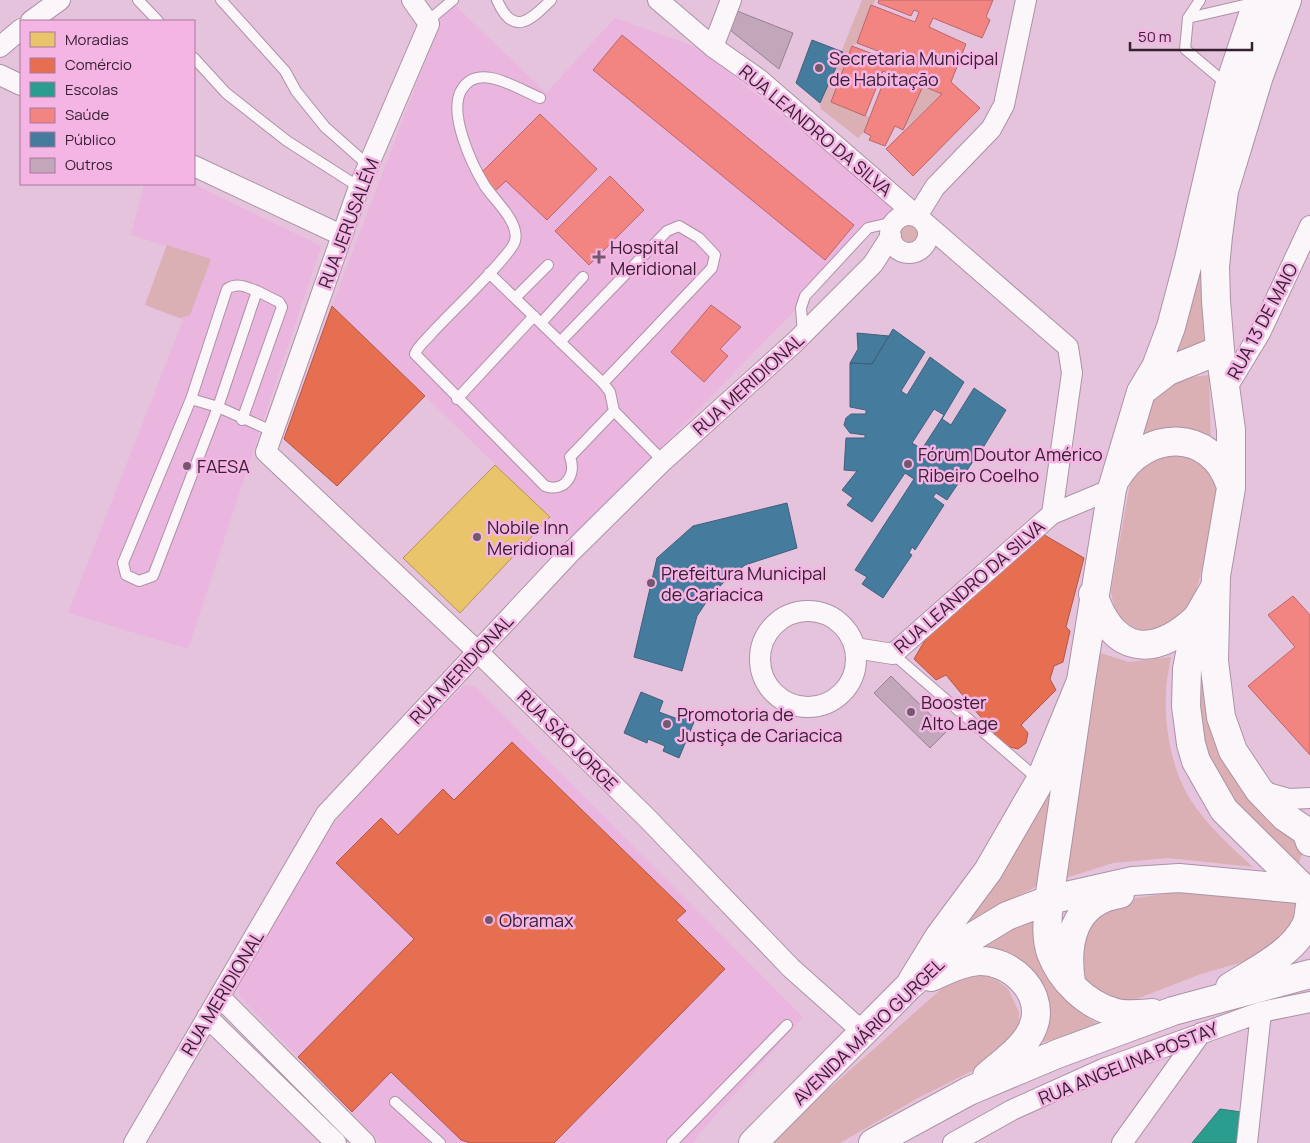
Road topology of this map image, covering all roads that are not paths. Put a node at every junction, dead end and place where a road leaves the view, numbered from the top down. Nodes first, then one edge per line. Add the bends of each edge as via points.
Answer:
1 (60, 0) edge
2 (138, 0) edge
3 (222, 0) edge
4 (412, 0) edge
5 (454, 0) edge
6 (497, 0) edge
7 (551, 0) edge
8 (658, 0) edge
9 (731, 0) edge
10 (1026, 0) edge
11 (1200, 0) edge
12 (1288, 0) edge
13 (1260, 1) edge
14 (1188, 18) junction
15 (32, 20) edge
16 (157, 20) edge
17 (429, 24) junction
18 (20, 30) edge
19 (0, 47) edge
20 (713, 47) junction
21 (195, 59) edge
22 (0, 75) edge
23 (1260, 76) junction
24 (20, 85) edge
25 (1229, 87) junction
26 (540, 98) dead end
27 (195, 166) edge
28 (369, 166) junction
29 (359, 187) junction
30 (921, 220) junction
31 (1310, 226) edge
32 (892, 229) junction
33 (341, 235) junction
34 (952, 245) junction
35 (914, 251) junction
36 (873, 264) junction
37 (548, 265) dead end
38 (488, 273) junction
39 (584, 277) dead end
40 (257, 291) junction
41 (515, 298) junction
42 (537, 320) junction
43 (803, 334) junction
44 (560, 342) junction
45 (1220, 350) junction
46 (603, 383) junction
47 (1226, 389) junction
48 (1140, 392) junction
49 (457, 399) junction
50 (191, 400) junction
51 (218, 407) junction
52 (614, 411) junction
53 (242, 420) junction
54 (272, 431) junction
55 (266, 452) joint
56 (663, 461) junction
57 (1231, 488) junction
58 (1112, 490) junction
59 (1052, 514) junction
60 (1215, 587) junction
61 (1094, 594) junction
62 (1197, 618) junction
63 (855, 648) junction
64 (478, 652) junction
65 (893, 654) junction
66 (1081, 681) junction
67 (1040, 781) junction
68 (1259, 790) junction
69 (1310, 798) edge
70 (1309, 836) edge
71 (1212, 880) junction
72 (1308, 895) edge
73 (1049, 900) junction
74 (1310, 974) edge
75 (909, 986) junction
76 (1071, 986) junction
77 (220, 997) junction
78 (1212, 999) junction
79 (1310, 1002) edge
80 (1173, 1011) junction
81 (1261, 1012) junction
82 (208, 1017) junction
83 (788, 1025) dead end
84 (1201, 1032) junction
85 (864, 1033) junction
86 (970, 1092) junction
87 (395, 1102) dead end
88 (134, 1143) edge
89 (336, 1143) edge
90 (365, 1143) edge
91 (440, 1143) edge
92 (672, 1143) edge
93 (753, 1143) edge
94 (873, 1143) edge
95 (953, 1143) edge
96 (1122, 1143) edge
97 (1247, 1143) edge

1 - 15 street
2 - 16 lane
3 - 28 lane via 280,64 296,91 325,127
4 - 17 street
5 - 17 lane
6 - 7 lane via 505,16 514,22 527,21
8 - 20 street, RUA LEANDRO DA SILVA
9 - 20 street
10 - 30 street via 1004,105 991,129 935,187
11 - 14 lane
12 - 23 main road
13 - 14 lane
13 - 23 main road via 1273,18
13 - 25 main road
14 - 25 lane via 1185,49
17 - 28 street, RUA JERUSALÉM
18 - 19 street
20 - 30 street, RUA LEANDRO DA SILVA via 760,80
21 - 29 lane via 226,94 288,141
22 - 24 street
23 - 45 main road via 1224,191 1214,267
25 - 48 main road via 1171,327 1156,366
26 - 38 lane via 492,77 478,77 466,83 458,96 458,120 466,148 485,186 513,224 516,240 510,252
27 - 33 street
28 - 29 street, RUA JERUSALÉM
29 - 33 street, RUA JERUSALÉM
30 - 32 street via 906,215
30 - 34 street, RUA LEANDRO DA SILVA
30 - 35 street via 928,238
31 - 47 street, RUA 13 DE MAIO via 1260,333
32 - 35 street via 899,250
32 - 36 street
32 - 43 lane via 868,228 805,296 801,308
33 - 54 street, RUA JERUSALÉM
34 - 35 street via 929,245
34 - 59 street, RUA LEANDRO DA SILVA via 1068,347 1072,373
35 - 36 street
36 - 43 street, RUA MERIDIONAL
37 - 41 lane
38 - 41 lane
38 - 49 lane via 415,351 416,357
39 - 42 lane
40 - 50 lane via 239,285 226,289
40 - 51 lane
40 - 53 lane via 279,302 282,307
41 - 42 lane
42 - 44 lane
42 - 49 lane
43 - 56 street, RUA MERIDIONAL
44 - 46 lane
44 - 46 lane via 672,227 679,226 699,238 715,255 712,268
45 - 47 main road
45 - 48 main road via 1168,371
46 - 52 lane via 610,392
47 - 57 main road via 1231,430
48 - 58 main road
49 - 52 lane via 545,486 553,489 561,487 571,476 570,457
50 - 51 lane
50 - 51 lane via 123,563 126,575 139,581 153,576
51 - 53 lane
52 - 56 lane
53 - 54 lane
54 - 55 street, RUA JERUSALÉM
55 - 64 street, RUA SÃO JORGE
56 - 64 street, RUA MERIDIONAL via 562,561
57 - 58 main road via 1226,471 1212,453 1202,446 1181,441 1165,442 1139,453 1126,463
57 - 60 main road
58 - 59 street, RUA LEANDRO DA SILVA
58 - 61 main road
59 - 65 street, RUA LEANDRO DA SILVA
60 - 62 main road
60 - 68 main road via 1214,661 1221,717 1233,751
61 - 62 main road via 1098,609 1111,630 1123,640 1138,644 1165,642
61 - 66 main road
62 - 72 main road via 1187,669 1186,706 1187,727 1196,761 1224,810
63 - 63 street via 844,626 832,617 803,611 788,615 772,626 761,649 760,664 772,691 798,706 814,706 828,702 850,682 855,668
63 - 65 street, RUA LEANDRO DA SILVA
64 - 77 street, RUA MERIDIONAL via 326,814
64 - 85 street, RUA SÃO JORGE via 648,819 791,968
65 - 67 lane
66 - 67 main road
66 - 73 main road
67 - 75 main road via 988,872 931,949
68 - 69 street via 1289,798
68 - 70 main road
71 - 72 main road, AVENIDA MÁRIO GURGEL
71 - 73 main road, AVENIDA MÁRIO GURGEL via 1133,881
71 - 76 main road via 1115,895 1095,903 1081,916 1071,935 1068,963
72 - 78 main road via 1307,923 1298,938
73 - 75 main road, AVENIDA MÁRIO GURGEL via 1007,916 976,933 949,951
73 - 76 main road via 1047,931 1051,953
74 - 78 main road
75 - 85 main road, AVENIDA MÁRIO GURGEL
75 - 86 main road via 958,965 981,961 1016,973 1030,988 1035,1021 1024,1043
76 - 80 main road via 1114,1012
77 - 82 street, RUA MERIDIONAL
77 - 90 street
78 - 80 main road
79 - 81 street, RUA ANGELINA POSTAY
80 - 86 main road via 1056,1054
81 - 84 street, RUA ANGELINA POSTAY
81 - 97 street
82 - 88 street, RUA MERIDIONAL
82 - 89 street
83 - 92 lane
84 - 95 street, RUA ANGELINA POSTAY via 1103,1069 1012,1110
84 - 96 street
85 - 93 main road, AVENIDA MÁRIO GURGEL
86 - 94 main road
87 - 91 lane

